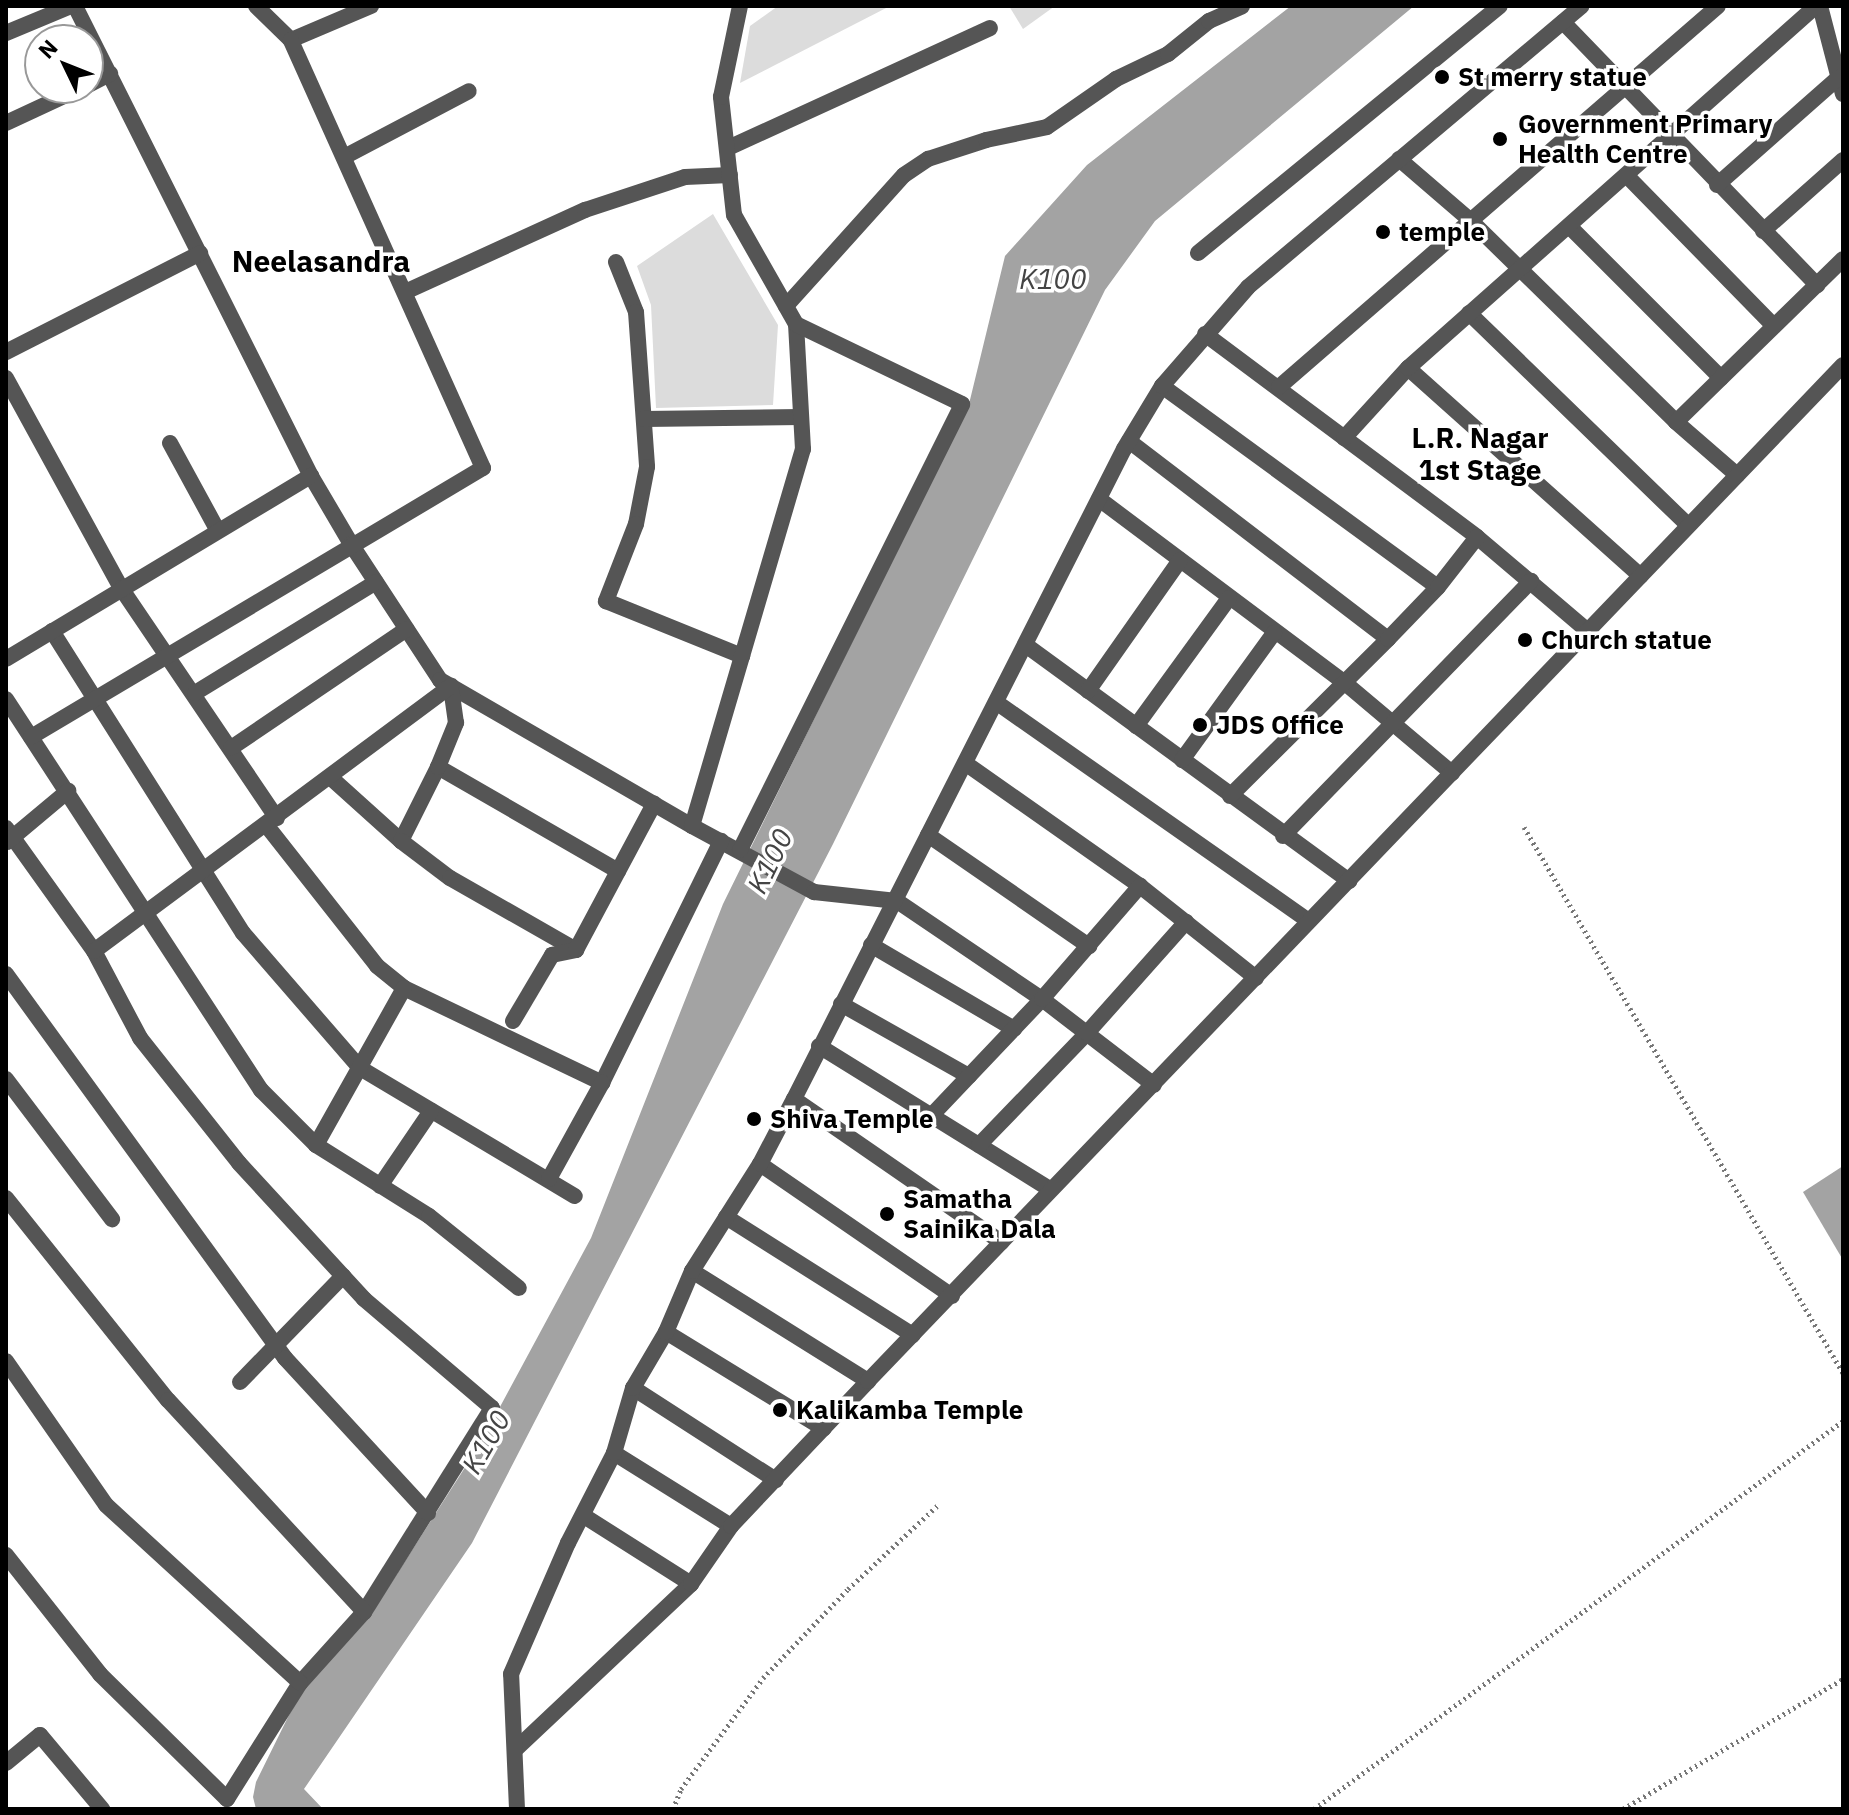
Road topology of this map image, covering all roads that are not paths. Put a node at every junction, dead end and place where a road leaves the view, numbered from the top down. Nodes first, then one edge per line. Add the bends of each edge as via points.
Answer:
1 (73, 6) edge
2 (256, 6) edge
3 (371, 6) edge
4 (740, 6) edge
5 (1242, 6) edge
6 (1500, 6) edge
7 (1582, 6) edge
8 (1718, 6) edge
9 (1818, 6) edge
10 (1563, 22) junction
11 (990, 28) dead end
12 (6, 33) edge
13 (291, 40) junction
14 (110, 74) junction
15 (104, 77) edge
16 (1838, 78) junction
17 (1626, 86) junction
18 (469, 91) dead end
19 (1843, 94) edge
20 (47, 104) edge
21 (6, 123) edge
22 (1673, 136) junction
23 (728, 148) junction
24 (344, 157) junction
25 (1399, 159) junction
26 (1843, 160) edge
27 (730, 175) junction
28 (1627, 176) junction
29 (1717, 185) junction
30 (1471, 221) junction
31 (1569, 226) junction
32 (1763, 231) junction
33 (200, 253) junction
34 (1198, 253) dead end
35 (1843, 259) edge
36 (616, 262) dead end
37 (1519, 269) junction
38 (1817, 285) junction
39 (405, 292) junction
40 (786, 306) junction
41 (1469, 313) junction
42 (796, 324) junction
43 (1773, 325) junction
44 (1205, 334) junction
45 (6, 352) edge
46 (1843, 365) edge
47 (1408, 368) junction
48 (6, 378) edge
49 (1721, 378) junction
50 (1162, 386) junction
51 (1279, 387) junction
52 (801, 417) junction
53 (644, 419) junction
54 (1676, 422) junction
55 (1344, 438) junction
56 (1129, 441) junction
57 (170, 443) dead end
58 (1737, 475) junction
59 (311, 476) junction
60 (1099, 499) junction
61 (1687, 524) junction
62 (218, 531) junction
63 (1477, 537) junction
64 (351, 544) junction
65 (1180, 560) junction
66 (1641, 576) junction
67 (1531, 581) junction
68 (376, 582) junction
69 (1438, 587) junction
70 (121, 588) junction
71 (1229, 598) junction
72 (407, 629) junction
73 (52, 631) junction
74 (1588, 631) junction
75 (1274, 633) junction
76 (1388, 639) junction
77 (1027, 646) junction
78 (165, 654) junction
79 (742, 656) junction
80 (6, 659) edge
81 (1345, 683) junction
82 (451, 686) junction
83 (1088, 691) junction
84 (195, 693) junction
85 (94, 698) junction
86 (6, 699) edge
87 (996, 702) junction
88 (1393, 721) junction
89 (1136, 726) junction
90 (31, 737) junction
91 (231, 748) junction
92 (1182, 760) junction
93 (965, 763) junction
94 (438, 767) junction
95 (1452, 773) junction
96 (330, 777) junction
97 (68, 791) junction
98 (1230, 796) junction
99 (654, 804) junction
100 (272, 822) junction
101 (692, 826) junction
102 (928, 835) junction
103 (8, 836) edge
104 (1283, 836) junction
105 (401, 841) junction
106 (721, 841) junction
107 (740, 850) junction
108 (204, 871) junction
109 (618, 871) junction
110 (1349, 881) junction
111 (1140, 886) junction
112 (897, 901) junction
113 (145, 915) junction
114 (1307, 920) junction
115 (1186, 922) junction
116 (871, 945) junction
117 (1089, 946) junction
118 (576, 950) junction
119 (94, 951) junction
120 (6, 974) edge
121 (1256, 978) junction
122 (404, 988) junction
123 (1042, 999) junction
124 (841, 1004) junction
125 (513, 1021) dead end
126 (1014, 1029) junction
127 (1087, 1033) junction
128 (819, 1046) junction
129 (360, 1068) junction
130 (969, 1076) junction
131 (6, 1079) edge
132 (602, 1083) junction
133 (1154, 1085) junction
134 (794, 1099) junction
135 (431, 1111) junction
136 (931, 1116) junction
137 (316, 1145) junction
138 (979, 1145) junction
139 (760, 1164) junction
140 (549, 1179) junction
141 (380, 1186) junction
142 (1050, 1189) junction
143 (575, 1196) dead end
144 (6, 1198) edge
145 (726, 1217) junction
146 (112, 1219) dead end
147 (1001, 1242) junction
148 (692, 1271) junction
149 (343, 1276) junction
150 (519, 1288) dead end
151 (952, 1296) junction
152 (666, 1332) junction
153 (913, 1335) junction
154 (276, 1345) junction
155 (6, 1361) edge
156 (868, 1381) junction
157 (240, 1382) dead end
158 (633, 1388) junction
159 (824, 1429) junction
160 (614, 1453) junction
161 (776, 1480) junction
162 (428, 1513) junction
163 (584, 1516) junction
164 (731, 1526) junction
165 (6, 1555) edge
166 (691, 1584) junction
167 (364, 1612) junction
168 (300, 1683) junction
169 (517, 1748) junction
170 (6, 1763) edge
171 (231, 1804) edge
172 (102, 1809) edge
173 (517, 1809) edge

1 - 12 street
1 - 14 street
2 - 13 street
3 - 13 street
4 - 23 street via 721,97
5 - 40 street via 1209,21 1168,54 1116,79 1047,127 928,159 904,175
6 - 34 street
7 - 10 street
8 - 17 street
9 - 16 street
9 - 22 street
10 - 17 street
10 - 25 street
11 - 23 street
13 - 24 street
14 - 15 street
14 - 33 street
16 - 19 street
16 - 29 street
17 - 22 street
17 - 30 street
18 - 24 street
20 - 21 street
22 - 28 street
22 - 29 street
23 - 27 street
24 - 39 street
25 - 30 street
25 - 44 street via 1248,287
26 - 32 street
27 - 39 street via 685,177 585,210
27 - 40 street via 734,215
28 - 31 street
28 - 43 street
29 - 32 street
30 - 37 street
30 - 51 street
31 - 37 street
31 - 49 street
32 - 38 street
33 - 45 street
33 - 59 street
35 - 38 street
36 - 53 street via 636,312
37 - 41 street
37 - 54 street
38 - 43 street
39 - 64 street via 483,468
40 - 42 street
41 - 47 street
41 - 61 street
42 - 52 street
42 - 107 street via 962,404
43 - 49 street
44 - 50 street
44 - 51 street
46 - 58 street
47 - 55 street
47 - 66 street
48 - 70 street
49 - 54 street
50 - 56 street
50 - 69 street
51 - 55 street
52 - 53 street
52 - 79 street via 803,449
53 - 79 street via 647,467 639,510 606,601
54 - 58 street
55 - 63 street
56 - 60 street
56 - 76 street
57 - 62 street
58 - 61 street
59 - 62 street
59 - 64 street
60 - 65 street
60 - 77 street
61 - 66 street
62 - 70 street
63 - 67 street
63 - 69 street
64 - 68 street
64 - 78 street
65 - 71 street
65 - 83 street
66 - 74 street
67 - 74 street
67 - 88 street
68 - 72 street
68 - 84 street
69 - 76 street
70 - 73 street
70 - 78 street
71 - 75 street
71 - 89 street
72 - 82 street via 440,680
72 - 91 street
73 - 80 street
73 - 85 street
74 - 95 street
75 - 81 street
75 - 92 street
76 - 81 street
77 - 83 street
77 - 87 street
78 - 84 street
78 - 85 street
79 - 101 street
81 - 88 street
81 - 98 street
82 - 94 street via 456,723
82 - 96 street
82 - 99 street
83 - 89 street
84 - 91 street
85 - 90 street
85 - 108 street
86 - 90 street
87 - 93 street
87 - 114 street
88 - 95 street
88 - 104 street
89 - 92 street
90 - 97 street
91 - 100 street
92 - 98 street
93 - 102 street
93 - 111 street
94 - 105 street
94 - 109 street
95 - 110 street
96 - 100 street
96 - 105 street
97 - 103 street
97 - 113 street
98 - 104 street
99 - 101 street
99 - 109 street
100 - 108 street
100 - 122 street via 377,966
101 - 106 street
102 - 112 street
102 - 117 street
103 - 119 street
104 - 110 street
105 - 118 street via 450,878
106 - 107 street
106 - 132 street
107 - 112 street via 814,892
108 - 113 street
108 - 129 street via 243,933
109 - 118 street
110 - 114 street
111 - 115 street
111 - 117 street
112 - 116 street
112 - 123 street
113 - 119 street
113 - 137 street via 261,1090
114 - 121 street
115 - 121 street
115 - 127 street
116 - 124 street
116 - 126 street
117 - 123 street
118 - 125 street via 552,955
119 - 149 street via 140,1038 239,1163
120 - 154 street
121 - 133 street
122 - 129 street
122 - 132 street
123 - 126 street
123 - 127 street
124 - 128 street
124 - 130 street
126 - 130 street
127 - 133 street
127 - 138 street
128 - 134 street
128 - 136 street
129 - 135 street
129 - 137 street
130 - 136 street
131 - 146 street
132 - 140 street
133 - 142 street
134 - 139 street
134 - 147 street
135 - 140 street
135 - 141 street
136 - 138 street
137 - 141 street
138 - 142 street
139 - 145 street
139 - 151 street
140 - 143 street
141 - 150 street via 429,1216
142 - 147 street
144 - 167 street via 168,1400
145 - 148 street
145 - 153 street
147 - 151 street
148 - 152 street
148 - 156 street
149 - 154 street
149 - 162 street via 414,1345 492,1408
151 - 153 street
152 - 158 street
152 - 159 street
153 - 156 street
154 - 157 street
154 - 162 street
155 - 168 street via 106,1505
156 - 159 street
158 - 160 street
158 - 161 street
159 - 161 street
160 - 163 street
160 - 164 street
161 - 164 street
162 - 167 street
163 - 166 street
163 - 169 street via 511,1674
164 - 166 street
165 - 171 street via 100,1674
166 - 169 street
167 - 168 street
168 - 171 street
169 - 173 street
170 - 172 street via 40,1735

